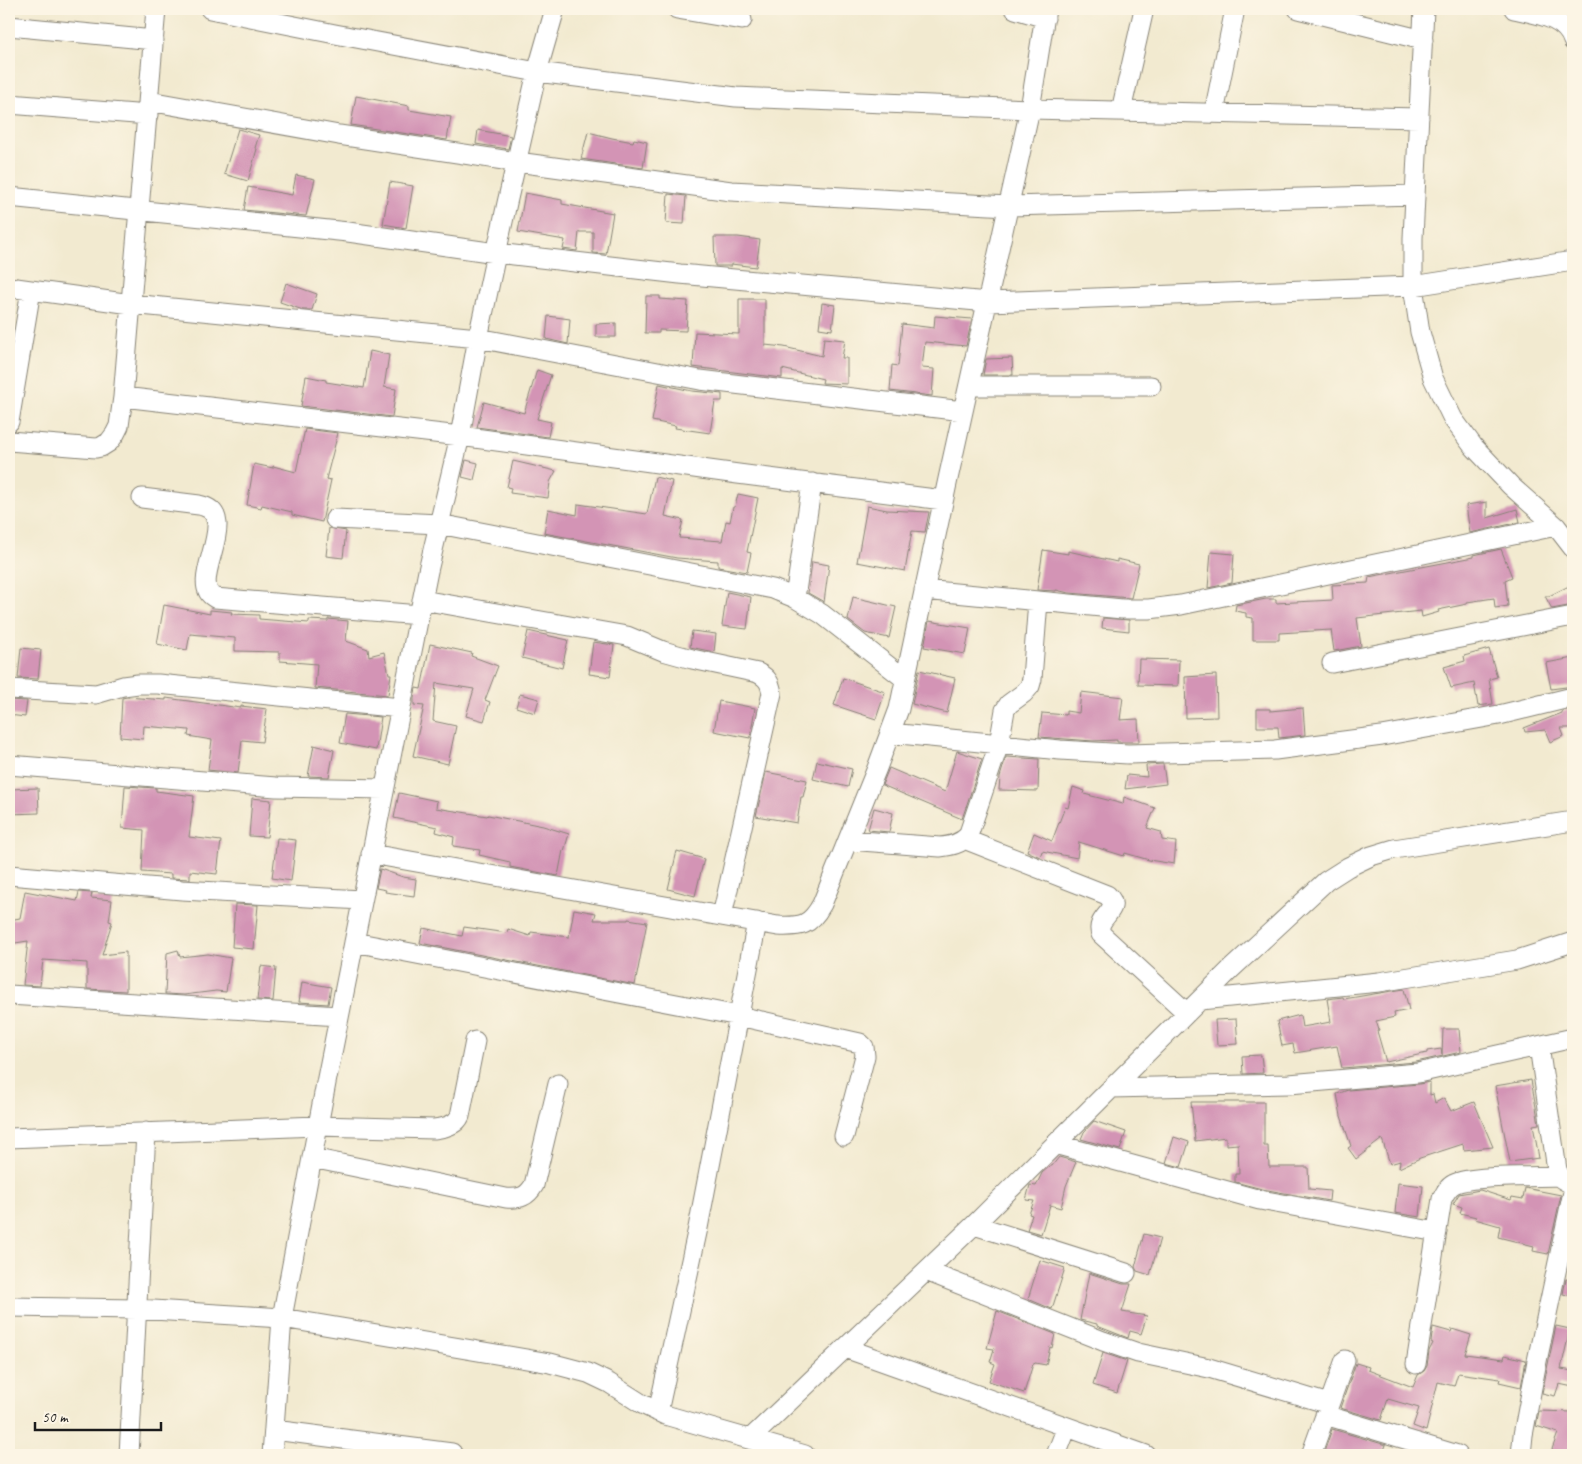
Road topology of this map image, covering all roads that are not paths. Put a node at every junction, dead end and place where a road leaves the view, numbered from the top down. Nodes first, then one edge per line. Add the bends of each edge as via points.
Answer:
1 (156, 9) edge
2 (210, 9) edge
3 (555, 9) edge
4 (678, 9) edge
5 (1015, 9) edge
6 (1144, 9) edge
7 (1235, 9) edge
8 (1298, 9) edge
9 (1424, 9) edge
10 (1514, 9) edge
11 (1046, 13) edge
12 (742, 20) dead end
13 (9, 26) edge
14 (154, 40) junction
15 (1423, 40) junction
16 (1573, 41) edge
17 (537, 72) junction
18 (9, 104) edge
19 (148, 108) junction
20 (1030, 109) junction
21 (1121, 111) junction
22 (1214, 114) junction
23 (1419, 118) junction
24 (517, 162) junction
25 (1415, 195) junction
26 (9, 197) edge
27 (1008, 206) junction
28 (140, 210) junction
29 (496, 253) junction
30 (1573, 261) edge
31 (1413, 286) junction
32 (9, 288) edge
33 (31, 290) junction
34 (988, 302) junction
35 (131, 304) junction
36 (478, 338) junction
37 (13, 375) edge
38 (969, 386) junction
39 (1151, 386) dead end
40 (123, 397) junction
41 (963, 411) junction
42 (9, 422) edge
43 (460, 436) junction
44 (9, 441) edge
45 (812, 483) junction
46 (142, 498) dead end
47 (943, 500) junction
48 (335, 519) dead end
49 (439, 524) junction
50 (1556, 526) junction
51 (1573, 548) edge
52 (924, 590) junction
53 (795, 598) junction
54 (1038, 601) junction
55 (421, 607) junction
56 (1573, 616) edge
57 (1332, 663) dead end
58 (905, 679) junction
59 (9, 688) edge
60 (1573, 697) edge
61 (401, 708) junction
62 (890, 733) junction
63 (999, 744) junction
64 (9, 765) edge
65 (384, 789) junction
66 (1573, 821) edge
67 (964, 839) junction
68 (848, 840) junction
69 (371, 854) junction
70 (9, 875) edge
71 (362, 900) junction
72 (722, 916) junction
73 (757, 922) junction
74 (354, 942) junction
75 (1573, 942) edge
76 (9, 995) edge
77 (1193, 1006) junction
78 (339, 1016) junction
79 (739, 1016) junction
80 (1573, 1038) edge
81 (475, 1041) dead end
82 (1539, 1046) junction
83 (558, 1084) dead end
84 (1111, 1088) junction
85 (318, 1126) junction
86 (146, 1132) junction
87 (844, 1136) dead end
88 (9, 1138) edge
89 (1055, 1144) junction
90 (312, 1158) junction
91 (1567, 1180) edge
92 (1573, 1192) edge
93 (974, 1225) junction
94 (1436, 1232) junction
95 (926, 1271) junction
96 (1126, 1273) dead end
97 (9, 1307) edge
98 (137, 1309) junction
99 (282, 1318) junction
100 (845, 1348) junction
101 (1345, 1360) dead end
102 (1416, 1364) dead end
103 (1327, 1409) junction
104 (658, 1412) junction
105 (1067, 1427) junction
106 (274, 1430) junction
107 (750, 1439) junction
108 (452, 1453) dead end
109 (129, 1455) edge
110 (272, 1455) edge
111 (805, 1455) edge
112 (1056, 1455) edge
113 (1146, 1455) edge
114 (1311, 1455) edge
115 (1458, 1455) edge
116 (1521, 1455) edge

1 - 14 street
2 - 17 street
3 - 17 street
4 - 12 street
5 - 11 street
6 - 21 street
7 - 22 street
8 - 15 street
9 - 15 street
10 - 16 street via 1552,19 1563,25
11 - 20 street
13 - 14 street
14 - 19 street
15 - 23 street
17 - 20 street via 736,97
17 - 24 street
18 - 19 street
19 - 24 street
19 - 28 street
20 - 21 street
20 - 27 street
21 - 22 street
22 - 23 street
23 - 25 street
24 - 27 street via 731,191
24 - 29 street
25 - 27 street
25 - 31 street
26 - 28 street
27 - 34 street
28 - 29 street via 348,232
28 - 35 street
29 - 34 street via 680,274
29 - 36 street
30 - 31 street
31 - 34 street
31 - 50 street via 1420,332 1434,378 1452,419 1511,486
32 - 33 street
33 - 35 street
33 - 37 street
34 - 38 street
35 - 36 street
35 - 40 street
36 - 41 street via 700,380
36 - 43 street
37 - 42 street
38 - 39 street
38 - 41 street
40 - 43 street
40 - 44 street via 119,426 109,442 101,447
41 - 47 street
43 - 45 street
43 - 49 street
45 - 47 street
45 - 53 street
46 - 55 street via 199,504 212,510 218,524 206,583 209,593 215,598
47 - 52 street
48 - 49 street
49 - 53 street via 773,590
49 - 55 street
50 - 51 street
50 - 54 street via 1181,605 1122,609
52 - 54 street
52 - 58 street
53 - 58 street via 822,614
54 - 63 street via 1032,679 1024,693 1005,710
55 - 61 street
55 - 72 street via 627,636 663,651 766,677 772,694
56 - 57 street
58 - 62 street
59 - 61 street via 96,694 123,686 158,684
60 - 63 street via 1499,715 1382,736 1276,750 1128,754
61 - 65 street
62 - 63 street
62 - 68 street
63 - 67 street via 971,830
64 - 65 street via 276,787
65 - 69 street
66 - 77 street via 1394,849 1348,867 1326,881
67 - 68 street via 951,846 940,847
67 - 77 street via 1107,895 1112,906 1098,928 1101,934
68 - 73 street via 815,917 797,926
69 - 71 street
69 - 72 street
70 - 71 street via 182,890
71 - 74 street
72 - 73 street
73 - 79 street
74 - 78 street
74 - 79 street
75 - 77 street via 1517,960
76 - 78 street
77 - 84 street
78 - 85 street
79 - 87 street via 862,1044 865,1056
79 - 104 street
80 - 82 street
81 - 85 street via 460,1116 453,1124 434,1129
82 - 84 street via 1418,1073 1289,1084
82 - 91 street via 1557,1170
83 - 90 street via 534,1185 530,1192 518,1199
84 - 89 street
85 - 86 street
85 - 90 street
86 - 88 street
86 - 98 street
89 - 93 street
89 - 94 street via 1260,1200
90 - 99 street
91 - 94 street via 1469,1180 1452,1185 1442,1199
92 - 116 street via 1537,1361
93 - 95 street
93 - 96 street
94 - 102 street
95 - 100 street
95 - 103 street via 1103,1341 1209,1368
97 - 98 street
98 - 99 street
98 - 109 street
99 - 104 street via 588,1372
99 - 106 street
100 - 105 street
100 - 107 street
101 - 103 street
103 - 114 street
103 - 115 street
104 - 107 street
105 - 112 street
105 - 113 street
106 - 108 street
106 - 110 street
107 - 111 street

